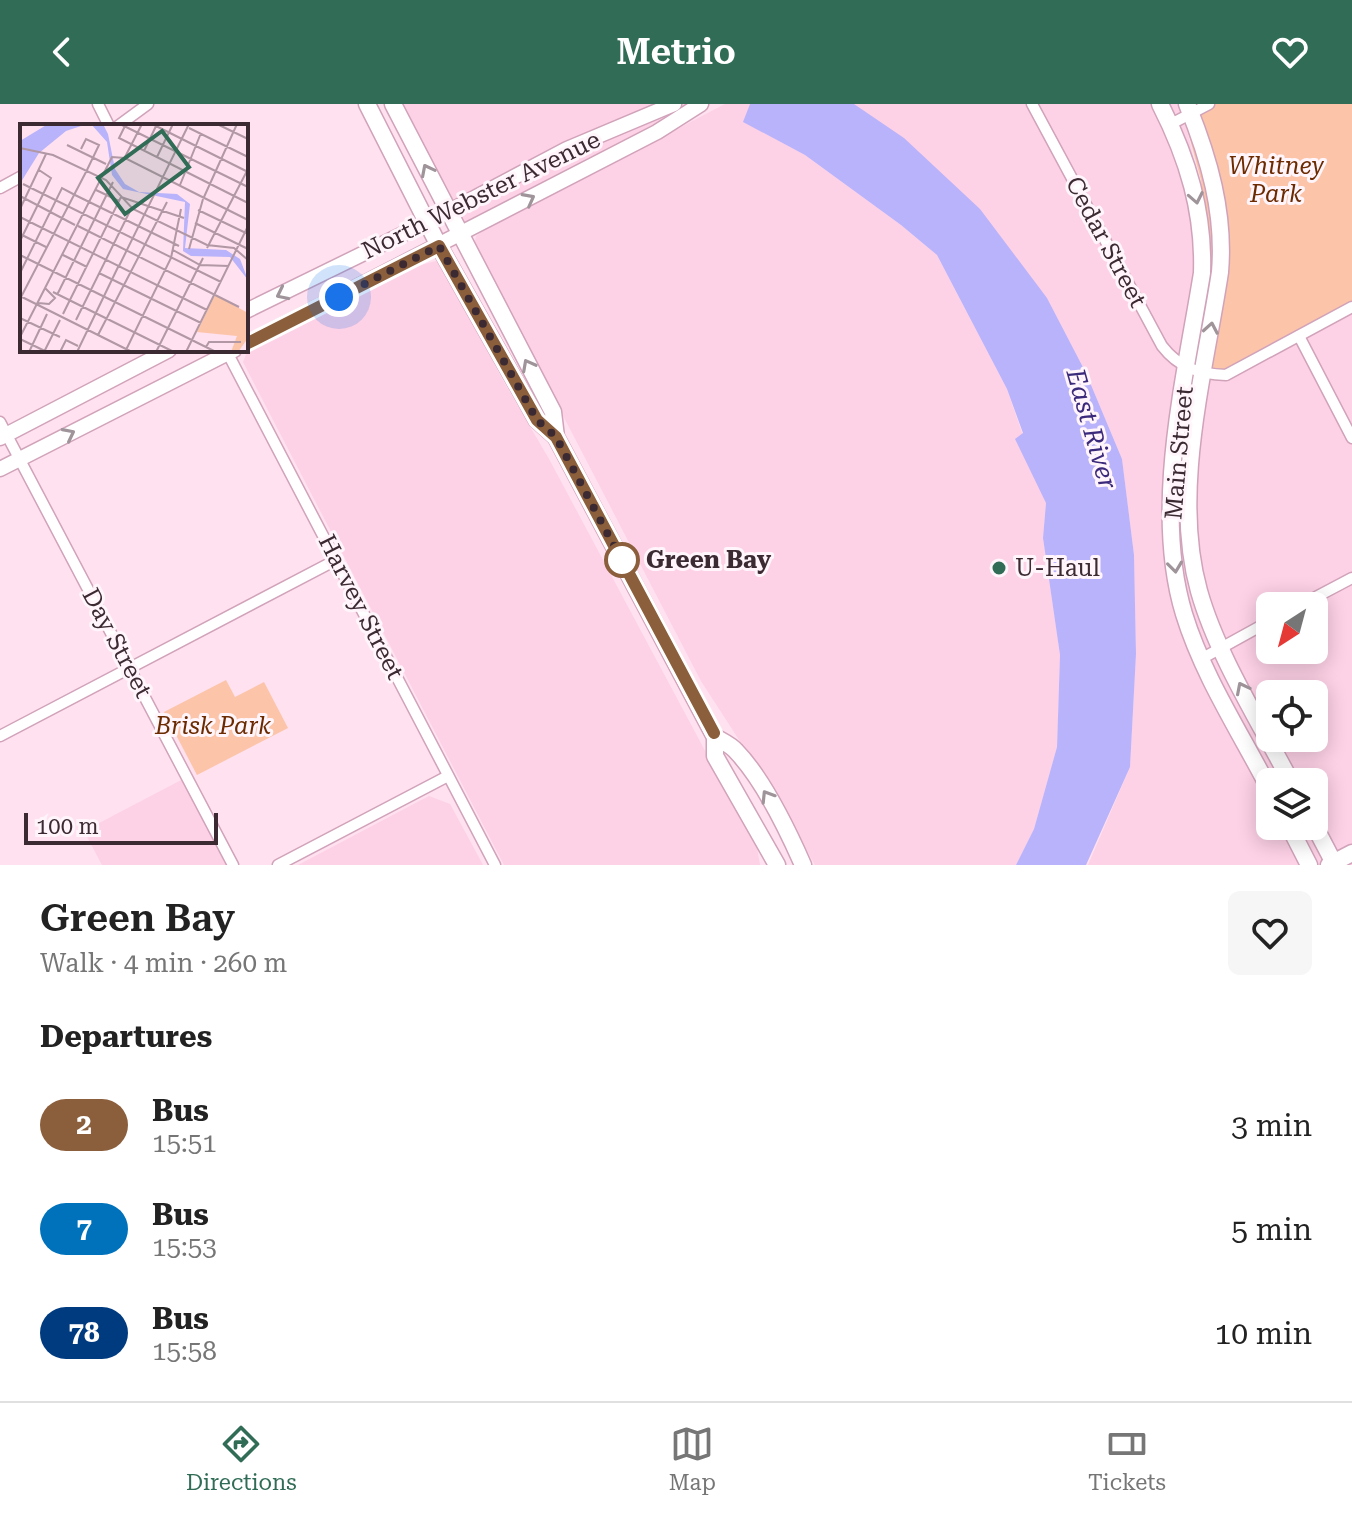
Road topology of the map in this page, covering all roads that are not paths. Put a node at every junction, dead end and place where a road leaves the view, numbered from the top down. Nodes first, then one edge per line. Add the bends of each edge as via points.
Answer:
1 (98, 104) edge
2 (148, 104) edge
3 (367, 104) edge
4 (393, 104) edge
5 (674, 104) edge
6 (701, 104) edge
7 (1032, 104) edge
8 (1160, 104) edge
9 (1209, 104) edge
10 (1189, 109) edge
11 (108, 124) edge
12 (121, 124) edge
13 (1171, 124) junction
14 (20, 177) edge
15 (0, 188) edge
16 (448, 212) junction
17 (427, 222) junction
18 (460, 236) junction
19 (439, 246) junction
20 (1352, 307) edge
21 (248, 310) edge
22 (1299, 336) junction
23 (248, 343) edge
24 (165, 352) edge
25 (227, 352) edge
26 (230, 352) edge
27 (1194, 370) junction
28 (2, 432) edge
29 (556, 437) junction
30 (1352, 438) edge
31 (20, 459) junction
32 (0, 469) edge
33 (336, 560) junction
34 (1352, 578) edge
35 (1326, 592) edge
36 (1256, 628) edge
37 (1221, 647) junction
38 (1201, 659) junction
39 (130, 668) junction
40 (0, 736) edge
41 (715, 737) junction
42 (1258, 768) edge
43 (1284, 768) edge
44 (448, 776) junction
45 (1296, 840) edge
46 (1321, 840) edge
47 (1352, 853) edge
48 (1333, 864) edge
49 (233, 865) edge
50 (278, 865) edge
51 (495, 865) edge
52 (777, 865) edge
53 (803, 865) edge
54 (1309, 865) edge

1 - 11 street
2 - 12 street
3 - 17 main road
16 -> 4 main road
5 - 16 main road, North Webster Avenue via 567,149
18 -> 6 main road, North Webster Avenue
7 - 27 street, Cedar Street via 1162,346
8 - 13 main road, Main Street
9 - 10 street
10 - 13 street
27 -> 10 main road, Main Street via 1220,272 1222,244 1212,177
13 -> 27 main road, Main Street via 1192,179 1202,249
14 - 15 street
16 - 17 main road, North Webster Avenue
16 - 18 main road
17 - 19 main road
17 -> 21 main road, North Webster Avenue
18 - 19 main road, North Webster Avenue
29 -> 18 main road via 553,412
19 - 23 main road, North Webster Avenue
19 - 29 main road via 537,420
20 - 22 street
22 - 27 street via 1226,375
22 - 30 street
24 - 28 main road
31 -> 25 main road
26 - 33 street, Harvey Street
27 - 37 main road, Main Street via 1191,544 1199,591
27 -> 38 main road, Main Street via 1173,475 1172,537 1183,610
28 - 31 street, Day Street
29 - 41 main road
31 - 32 main road
31 - 39 street, Day Street
33 - 39 street
33 - 44 street, Harvey Street
34 - 35 street
36 - 37 street
37 - 38 street
43 -> 37 main road, Main Street
38 - 42 main road, Main Street
39 - 40 street
39 - 49 street, Day Street
41 - 52 main road via 715,756
53 -> 41 main road via 789,832 736,750
44 - 50 street
44 - 51 street, Harvey Street
45 - 54 main road
46 - 48 main road
47 - 48 main road

